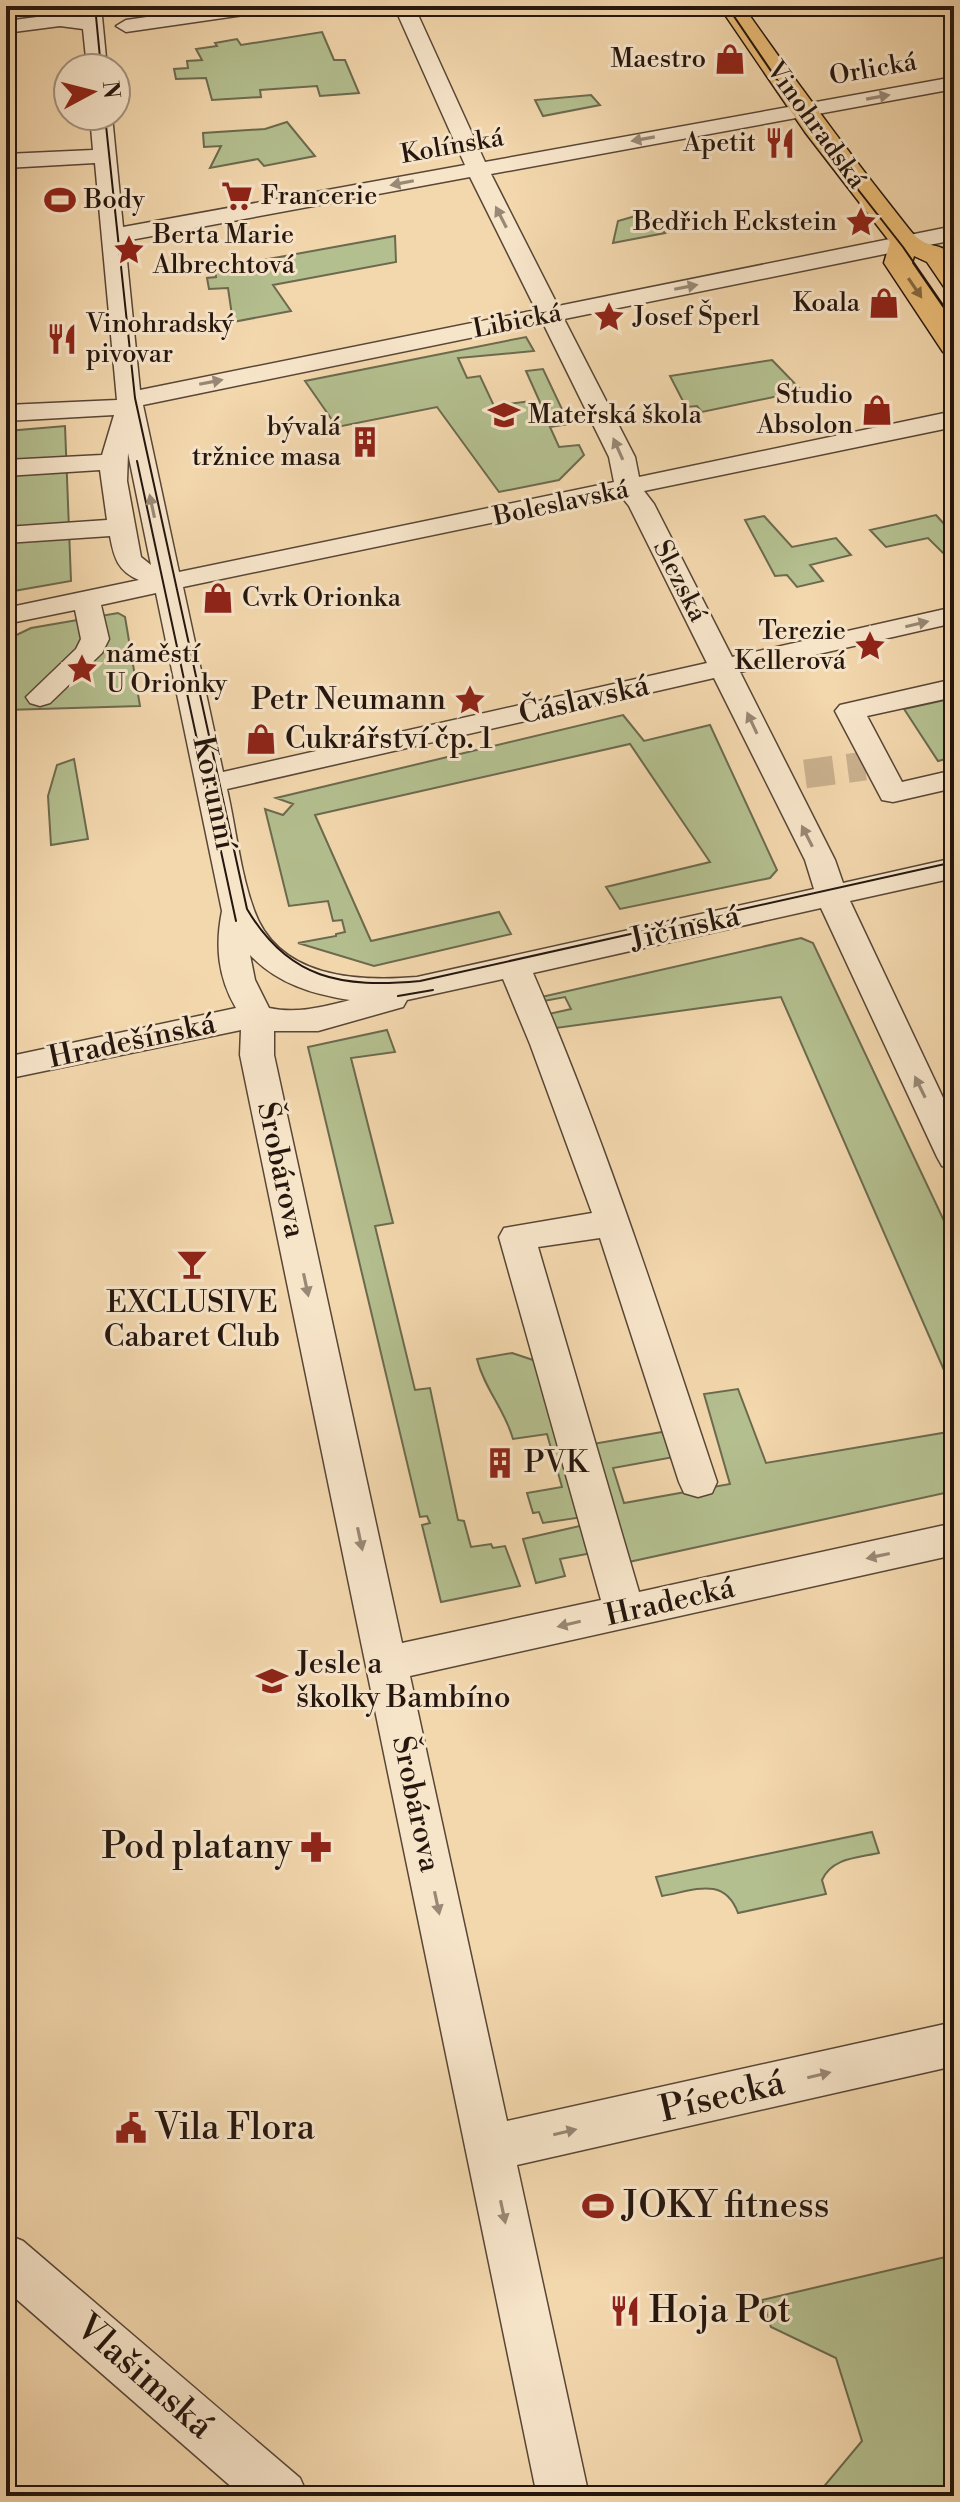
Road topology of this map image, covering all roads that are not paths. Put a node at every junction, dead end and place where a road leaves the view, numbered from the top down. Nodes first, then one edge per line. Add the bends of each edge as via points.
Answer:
1 (72, 6) edge
2 (265, 6) edge
3 (404, 6) edge
4 (784, 6) edge
5 (732, 8) edge
6 (92, 15) edge
7 (126, 26) dead end
8 (6, 27) edge
9 (95, 52) edge
10 (954, 83) edge
11 (802, 109) junction
12 (103, 132) edge
13 (105, 156) junction
14 (6, 161) edge
15 (478, 169) junction
16 (954, 233) edge
17 (112, 236) junction
18 (904, 242) junction
19 (954, 281) edge
20 (551, 314) junction
21 (954, 346) edge
22 (130, 403) junction
23 (6, 413) edge
24 (954, 419) edge
25 (112, 462) junction
26 (6, 468) edge
27 (629, 489) junction
28 (121, 527) junction
29 (6, 535) edge
30 (168, 583) junction
31 (86, 599) junction
32 (954, 615) edge
33 (6, 616) edge
34 (725, 669) junction
35 (954, 688) edge
36 (40, 697) dead end
37 (954, 779) edge
38 (213, 783) junction
39 (954, 868) edge
40 (831, 896) junction
41 (237, 916) junction
42 (514, 967) junction
43 (302, 982) junction
44 (407, 992) junction
45 (258, 1016) junction
46 (6, 1068) edge
47 (954, 1157) edge
48 (613, 1223) junction
49 (698, 1482) dead end
50 (954, 1539) edge
51 (625, 1612) junction
52 (387, 1664) junction
53 (954, 2044) edge
54 (489, 2148) junction
55 (6, 2258) edge
56 (282, 2496) edge
57 (563, 2496) edge

1 - 6 street via 72,13
2 - 7 street
3 - 15 street, Slezská
4 - 5 street
5 - 11 main road, Vinohradská
6 - 8 street
6 - 9 street
11 -> 10 street, Orlická
11 -> 15 street, Kolínská
11 - 18 main road, Vinohradská
12 - 13 street, Korunní
13 - 14 street
13 - 17 street, Korunní
15 -> 17 street, Kolínská
20 -> 15 street, Slezská
16 - 18 street, Libická
17 - 22 street, Korunní
18 - 19 main road, Vinohradská via 937,256
20 -> 18 street, Libická
18 -> 21 main road via 898,263
22 -> 20 street, Libická
27 -> 20 street, Slezská via 622,457
22 - 23 street, Libická
22 - 25 street, Korunní
30 -> 22 street, Korunní
24 - 27 street, Boleslavská
25 - 26 street
25 - 28 street, Korunní
27 - 30 street, Boleslavská
27 - 34 street, Slezská
28 - 29 street
28 - 30 street, Korunní via 128,562
30 - 31 street, Boleslavská
30 - 38 street, Korunní
31 - 33 street, Boleslavská
31 - 36 street via 95,639 88,653
34 -> 32 street, Čáslavská
34 - 38 street, Čáslavská
40 -> 34 street, Slezská via 792,776
35 - 37 street via 850,711 871,765 893,793
38 - 41 street, Korunní
39 - 40 street, Jičínská
40 - 42 street, Jičínská
47 -> 40 street, Slezská
41 - 43 street via 256,956
41 - 45 street, Korunní via 234,951 242,992
42 - 44 street, Jičínská
42 - 48 street
43 - 44 street via 345,997
43 - 45 street
44 - 45 street, Jičínská via 318,1020 283,1022
45 - 46 street, Hradešínská
45 -> 52 street, Šrobárova via 257,1055
48 - 49 street
48 - 51 street via 517,1237
50 -> 51 street, Hradecká
51 -> 52 street, Hradecká
52 -> 54 street, Šrobárova
54 -> 53 street, Písecká
54 -> 57 street, Šrobárova
55 - 56 street, Vlašimská

